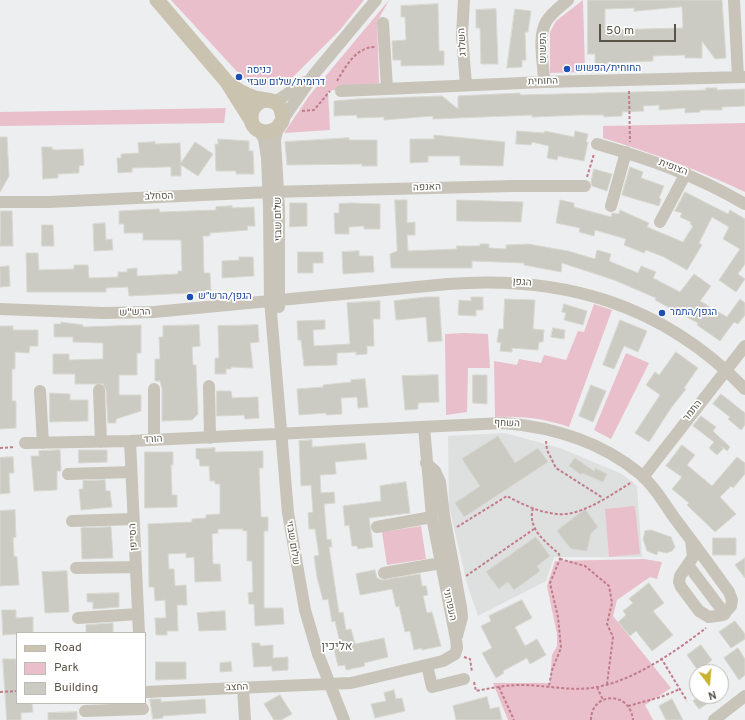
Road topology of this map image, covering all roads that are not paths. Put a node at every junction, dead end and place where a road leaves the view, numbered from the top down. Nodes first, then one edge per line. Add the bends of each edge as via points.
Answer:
1 (157, 0) edge
2 (376, 0) edge
3 (464, 0) edge
4 (568, 0) edge
5 (734, 0) edge
6 (383, 23) dead end
7 (315, 73) junction
8 (741, 77) edge
9 (227, 82) junction
10 (544, 82) junction
11 (466, 85) junction
12 (386, 88) junction
13 (341, 90) dead end
14 (270, 101) junction
15 (280, 123) junction
16 (255, 125) junction
17 (597, 144) road end
18 (628, 153) junction
19 (686, 173) junction
20 (585, 186) road end
21 (274, 192) junction
22 (0, 202) edge
23 (745, 204) edge
24 (611, 206) dead end
25 (660, 222) dead end
26 (275, 300) junction
27 (0, 309) edge
28 (745, 346) edge
29 (725, 370) junction
30 (209, 386) dead end
31 (154, 389) dead end
32 (745, 389) edge
33 (99, 390) dead end
34 (40, 391) dead end
35 (424, 427) junction
36 (280, 435) junction
37 (210, 438) junction
38 (154, 440) junction
39 (130, 441) junction
40 (101, 442) junction
41 (25, 443) road end
42 (43, 443) junction
43 (426, 463) junction
44 (131, 472) junction
45 (68, 474) dead end
46 (642, 476) junction
47 (432, 517) junction
48 (133, 519) junction
49 (72, 521) dead end
50 (377, 527) dead end
51 (691, 540) junction
52 (441, 563) junction
53 (688, 565) junction
54 (136, 567) junction
55 (76, 568) dead end
56 (384, 573) dead end
57 (138, 614) junction
58 (724, 615) junction
59 (78, 618) dead end
60 (139, 632) edge
61 (456, 639) junction
62 (427, 665) junction
63 (464, 679) dead end
64 (330, 684) junction
65 (243, 688) junction
66 (146, 692) edge
67 (745, 696) edge
68 (85, 711) dead end
69 (143, 711) edge
70 (722, 718) edge
71 (245, 720) edge
72 (344, 720) edge

1 - 9 main road
2 - 7 street
3 - 11 street, השלדג via 462,35
4 - 10 street, הפשוש via 555,11 543,28
5 - 8 street
6 - 12 street
7 - 14 street
7 - 15 street
8 - 10 street, החוחית
9 - 14 main road via 241,92
9 - 16 main road
10 - 11 street, החוחית
11 - 12 street, החוחית
12 - 13 street, החוחית
14 - 15 main road via 282,109
14 - 16 main road via 260,101 253,108
15 - 16 main road via 269,132
15 - 21 street, שלום שבזי via 275,140
16 - 21 street, שלום שבזי via 265,147
17 - 18 street, הצופית
18 - 19 street, הצופית
18 - 24 street
19 - 23 street, הצופית
19 - 25 street
20 - 21 street, האנפה
21 - 22 street, הסחלב
21 - 26 street, שלום שבזי
26 - 27 street, הרש''ש via 189,310 132,313
26 - 29 street, הגפן via 479,282 502,281 546,285 597,297 639,314 682,338
26 - 36 street, שלום שבזי via 275,360
28 - 29 street, התמר
29 - 32 street, הגפן
29 - 46 street, התמר
30 - 37 street
31 - 38 street
33 - 40 street
34 - 42 street
35 - 36 street, השחף
35 - 43 street, העפרוני
35 - 46 street, השחף via 504,423 544,428 598,448 624,462
36 - 37 street, הורד
36 - 64 street, שלום שבזי via 298,580 311,632
37 - 38 street, הורד
38 - 39 street, הורד
39 - 40 street, הורד
39 - 44 street, הסייפן
40 - 42 street, הורד
41 - 42 street, הורד
43 - 47 street, העפרוני
43 - 61 street via 440,482 462,617
44 - 45 street
44 - 48 street, הסייפן
46 - 51 street, השחף
47 - 50 street
47 - 52 street, העפרוני
48 - 49 street
48 - 54 street, הסייפן
51 - 53 street via 693,557
51 - 58 street, השחף via 729,592 731,606
52 - 56 street
52 - 61 street, העפרוני
53 - 58 street
53 - 58 street via 680,576 681,587 703,615
54 - 55 street
54 - 57 street, הסייפן
57 - 59 street
57 - 60 street, הסייפן
61 - 62 street, העפרוני via 455,654 443,661
62 - 63 street via 432,687
62 - 64 street via 364,680
64 - 65 street, החצב
64 - 72 street, שלום שבזי
65 - 66 street, החצב
65 - 71 street
67 - 70 street
68 - 69 street

